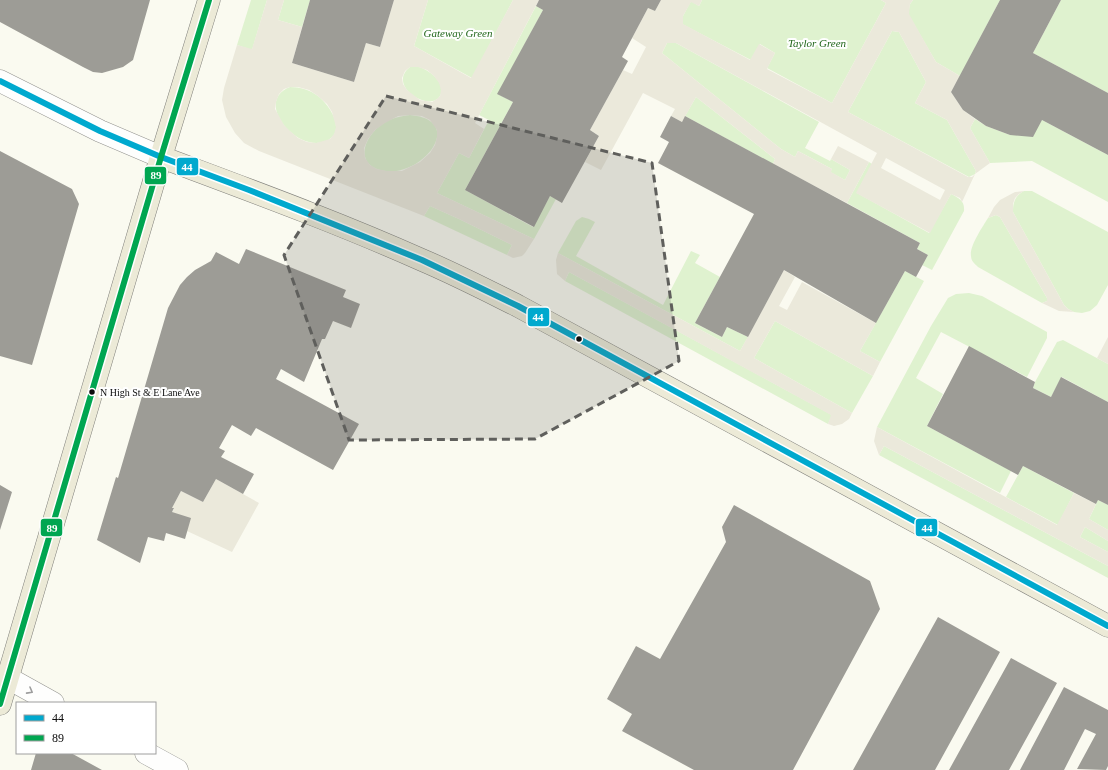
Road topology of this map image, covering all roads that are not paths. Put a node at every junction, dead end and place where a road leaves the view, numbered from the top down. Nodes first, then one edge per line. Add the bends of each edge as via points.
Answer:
1 (209, 0) edge
2 (0, 81) edge
3 (161, 158) junction
4 (1108, 626) edge
5 (8, 678) junction
6 (51, 702) edge
7 (0, 704) edge
8 (148, 754) edge
9 (177, 770) edge

1 - 3 main road
2 - 3 street
3 - 4 main road via 336,224 482,288
3 - 5 main road
5 -> 6 street
5 - 7 main road
8 - 9 street

